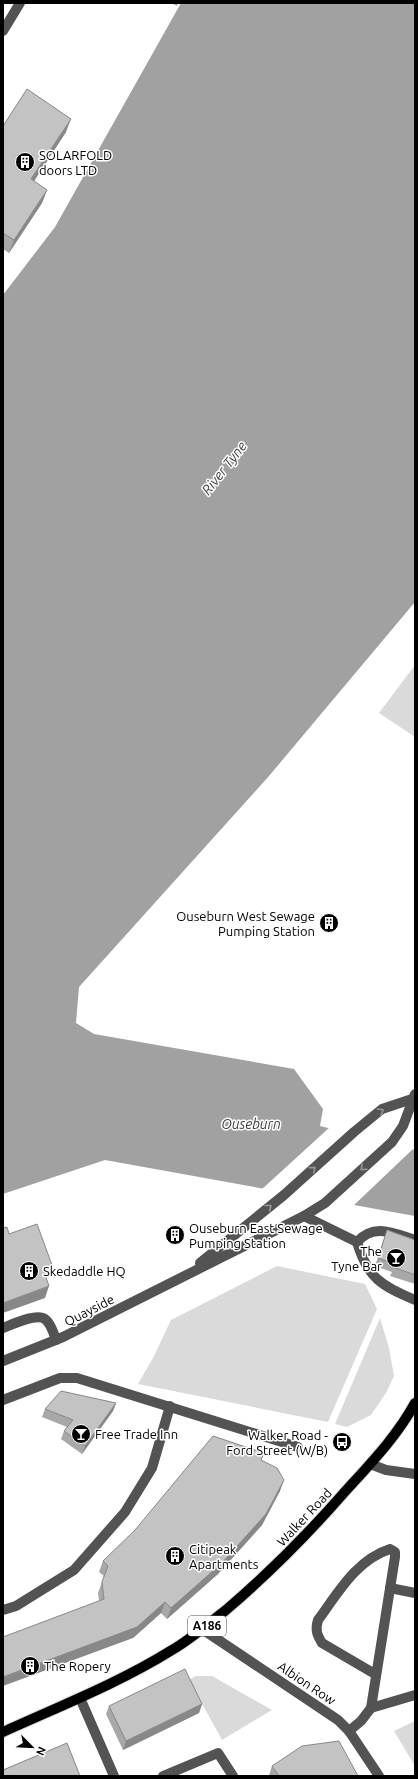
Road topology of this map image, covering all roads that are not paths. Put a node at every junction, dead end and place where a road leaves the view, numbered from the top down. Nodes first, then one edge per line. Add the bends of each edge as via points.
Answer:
1 (20, 3) edge
2 (3, 31) edge
3 (414, 1098) edge
4 (304, 1216) junction
5 (415, 1240) edge
6 (357, 1242) junction
7 (184, 1276) junction
8 (415, 1300) edge
9 (3, 1328) edge
10 (56, 1340) junction
11 (3, 1361) edge
12 (3, 1400) edge
13 (415, 1403) edge
14 (170, 1406) junction
15 (298, 1447) dead end
16 (370, 1464) junction
17 (415, 1474) edge
18 (390, 1588) junction
19 (415, 1593) edge
20 (3, 1610) edge
21 (202, 1629) junction
22 (375, 1674) junction
23 (415, 1695) edge
24 (80, 1698) junction
25 (370, 1708) junction
26 (349, 1731) junction
27 (3, 1732) edge
28 (114, 1776) edge
29 (163, 1776) edge
30 (233, 1776) edge
31 (379, 1776) edge

1 - 2 street
3 -> 4 street, Quayside via 403,1126 392,1142 325,1203
7 -> 3 street, Quayside via 284,1195 382,1109
4 - 6 street
4 - 7 street, Quayside
5 - 6 street via 379,1230 364,1234
6 - 8 street via 362,1259 373,1277 388,1288
7 - 10 street, Quayside
9 - 10 street via 41,1316 47,1320
10 - 11 street, Quayside
12 - 14 street via 60,1378 77,1378
13 - 16 main road, Walker Road / A186 via 394,1436
14 - 15 street
14 - 20 street via 152,1468 125,1512 74,1570 16,1606
16 - 17 street via 386,1470
16 - 21 main road, Walker Road / A186 via 269,1571
18 - 19 street
18 - 22 street
18 - 22 street via 395,1557 395,1552 390,1549 352,1573 318,1620 316,1628 322,1643
21 - 24 main road, Walker Road / A186 via 173,1650
21 - 26 street, Albion Row via 328,1713
22 - 25 street
23 - 25 street
24 - 27 main road, Walker Road / A186
24 - 28 street
25 - 26 street via 361,1721
26 - 31 street, Albion Row
29 - 30 street via 218,1753

